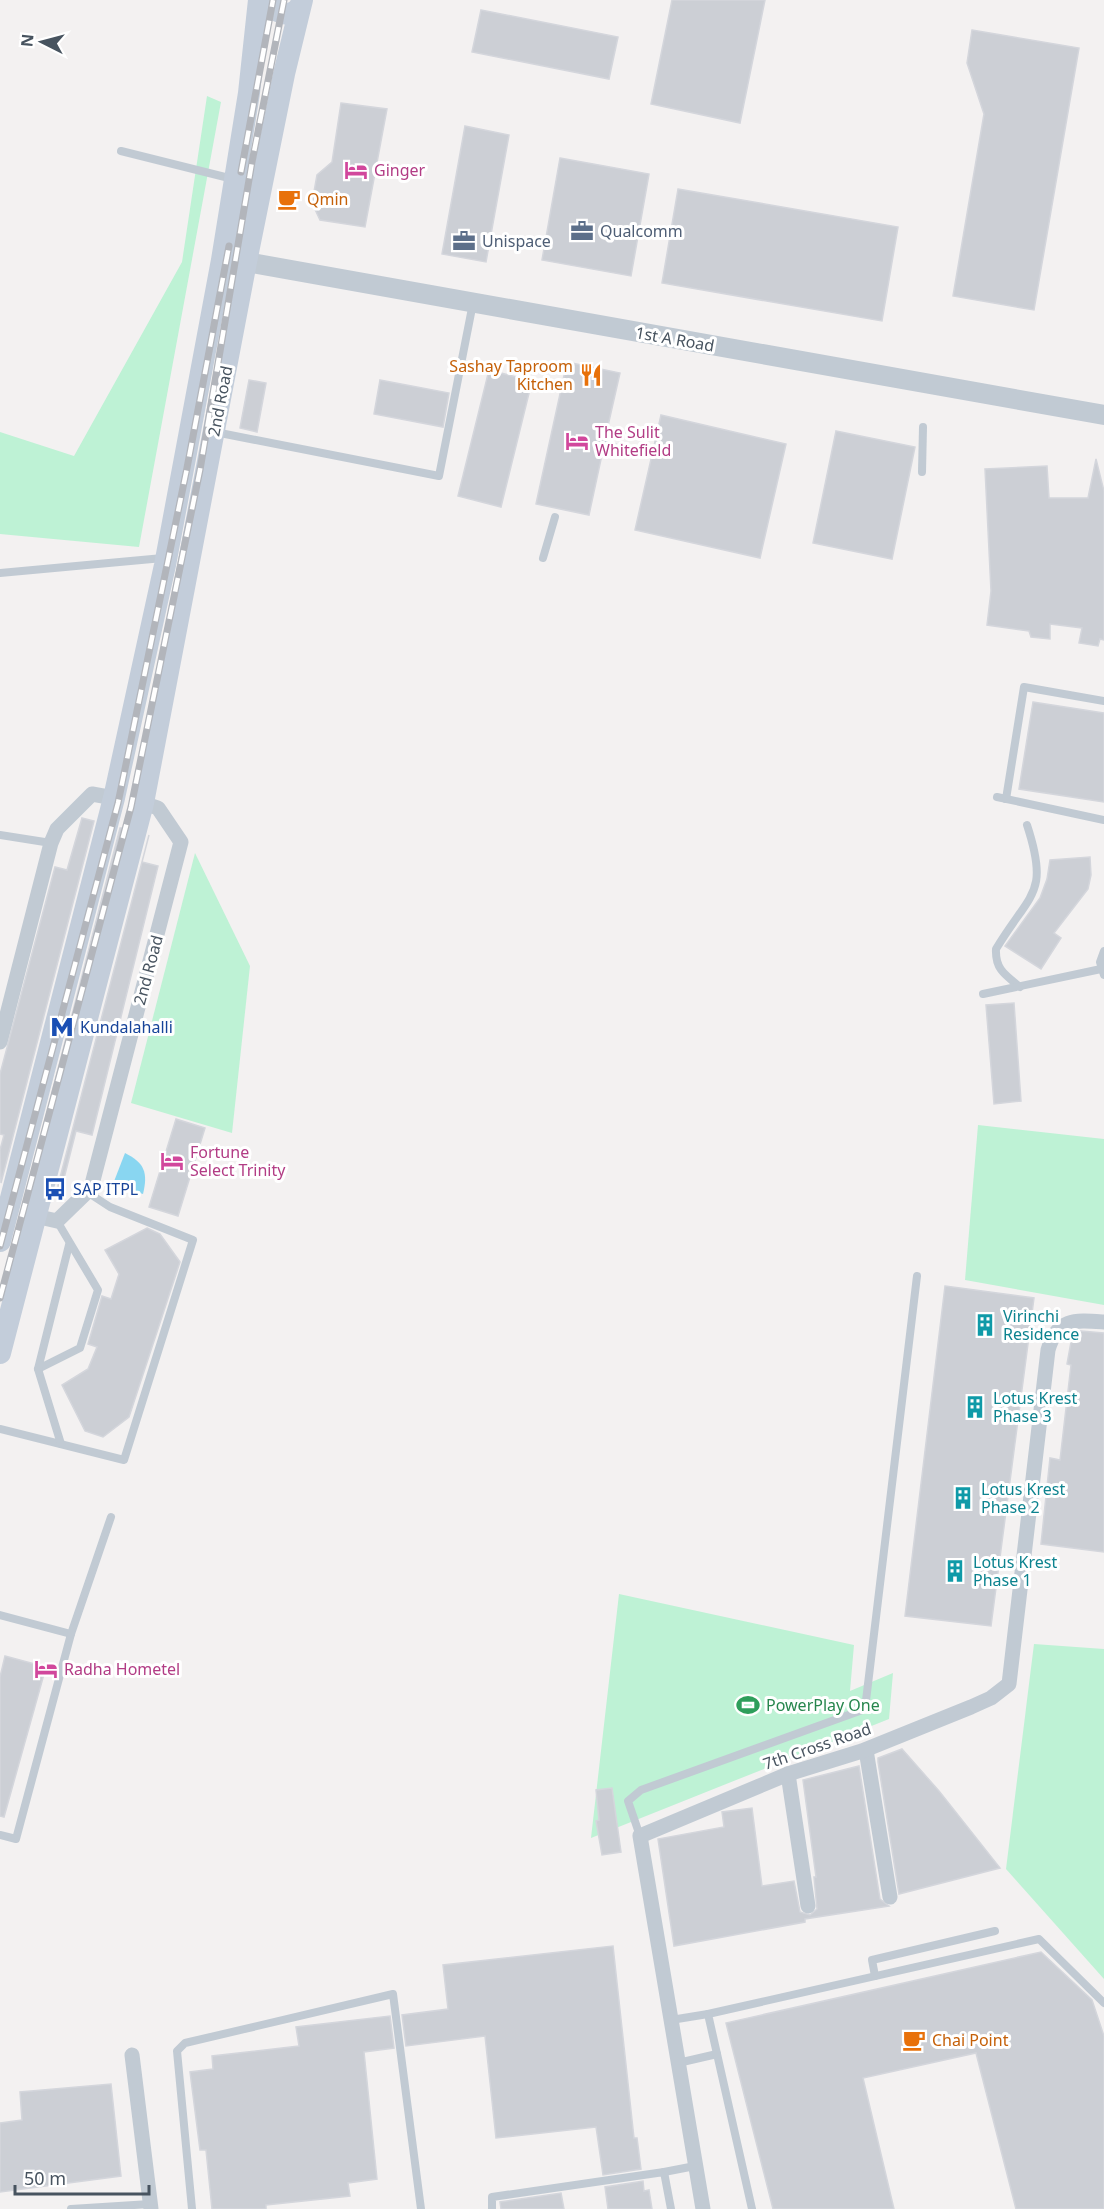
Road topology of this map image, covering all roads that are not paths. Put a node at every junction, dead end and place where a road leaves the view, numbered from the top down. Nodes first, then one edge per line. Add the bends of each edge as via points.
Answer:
1 (259, 0) edge
2 (265, 0) edge
3 (301, 4) edge
4 (294, 31) junction
5 (255, 34) junction
6 (121, 151) dead end
7 (235, 180) junction
8 (246, 262) junction
9 (472, 303) junction
10 (1104, 415) edge
11 (923, 427) dead end
12 (214, 432) junction
13 (922, 472) dead end
14 (555, 517) dead end
15 (167, 558) junction
16 (543, 558) dead end
17 (0, 573) edge
18 (1104, 701) edge
19 (114, 798) junction
20 (143, 803) junction
21 (1104, 820) edge
22 (1027, 825) dead end
23 (0, 835) edge
24 (51, 843) junction
25 (1104, 951) edge
26 (1102, 972) edge
27 (1020, 987) junction
28 (983, 994) dead end
29 (0, 1042) edge
30 (87, 1192) junction
31 (5, 1205) edge
32 (35, 1216) junction
33 (57, 1221) junction
34 (0, 1239) edge
35 (69, 1245) junction
36 (917, 1276) dead end
37 (1104, 1322) edge
38 (0, 1353) edge
39 (38, 1369) junction
40 (0, 1429) edge
41 (61, 1444) junction
42 (111, 1517) dead end
43 (0, 1615) edge
44 (71, 1634) junction
45 (866, 1750) junction
46 (788, 1774) junction
47 (0, 1835) edge
48 (640, 1836) junction
49 (891, 1897) dead end
50 (808, 1906) dead end
51 (995, 1931) dead end
52 (875, 1976) junction
53 (1104, 2003) edge
54 (708, 2013) junction
55 (671, 2020) junction
56 (717, 2054) junction
57 (132, 2055) dead end
58 (678, 2063) junction
59 (696, 2166) junction
60 (664, 2172) junction
61 (151, 2207) edge
62 (70, 2209) edge
63 (192, 2209) edge
64 (421, 2209) edge
65 (492, 2209) edge
66 (671, 2209) edge
67 (703, 2209) edge
68 (752, 2209) edge

1 - 5 main road, 2nd Road
2 - 3 main road via 289,15
3 - 4 main road, 2nd Road
4 - 5 main road via 275,23 266,24
4 - 8 main road, 2nd Road
5 - 7 main road, 2nd Road
6 - 7 lane
7 - 15 main road, 2nd Road
8 - 9 street, 1st A Road
8 - 12 main road, 2nd Road
9 - 10 street, 1st A Road
9 - 12 lane via 439,476
11 - 13 lane
12 - 20 main road, 2nd Road
14 - 16 lane
15 - 17 lane
15 - 19 main road, 2nd Road
18 - 21 lane via 1024,687 1002,798
19 - 24 street via 92,794 57,829
19 - 31 main road, 2nd Road
20 - 30 street, 2nd Road via 158,808 181,842
20 - 32 main road, 2nd Road
22 - 27 lane via 1039,879 996,949 999,969
23 - 24 lane
24 - 29 street
25 - 26 lane
26 - 27 lane
27 - 28 lane
30 - 33 street, 2nd Road
30 - 41 lane via 110,1208 193,1240 124,1460
31 - 34 main road, 2nd Road
32 - 33 street
32 - 38 main road, 2nd Road
33 - 35 lane
35 - 39 lane
35 - 39 lane via 98,1290 80,1348
36 - 48 lane via 865,1709 641,1790 628,1801
37 - 45 street, 7th Cross Road via 1075,1320 1065,1324 1051,1339 1048,1350 1009,1684 991,1698
39 - 41 lane
40 - 41 lane
42 - 44 lane
43 - 44 lane
44 - 47 lane via 16,1839
45 - 46 street, 7th Cross Road
45 - 49 street
46 - 48 street, 7th Cross Road
46 - 50 street
48 - 55 street
51 - 52 lane via 872,1960
52 - 53 lane via 1039,1939
52 - 54 lane
54 - 55 lane
54 - 56 lane
55 - 58 street
56 - 58 lane
56 - 68 lane
57 - 61 street
58 - 59 street
59 - 60 lane
59 - 67 street
60 - 65 lane via 492,2197
60 - 66 lane
61 - 62 lane
63 - 64 lane via 177,2050 185,2043 393,1994

